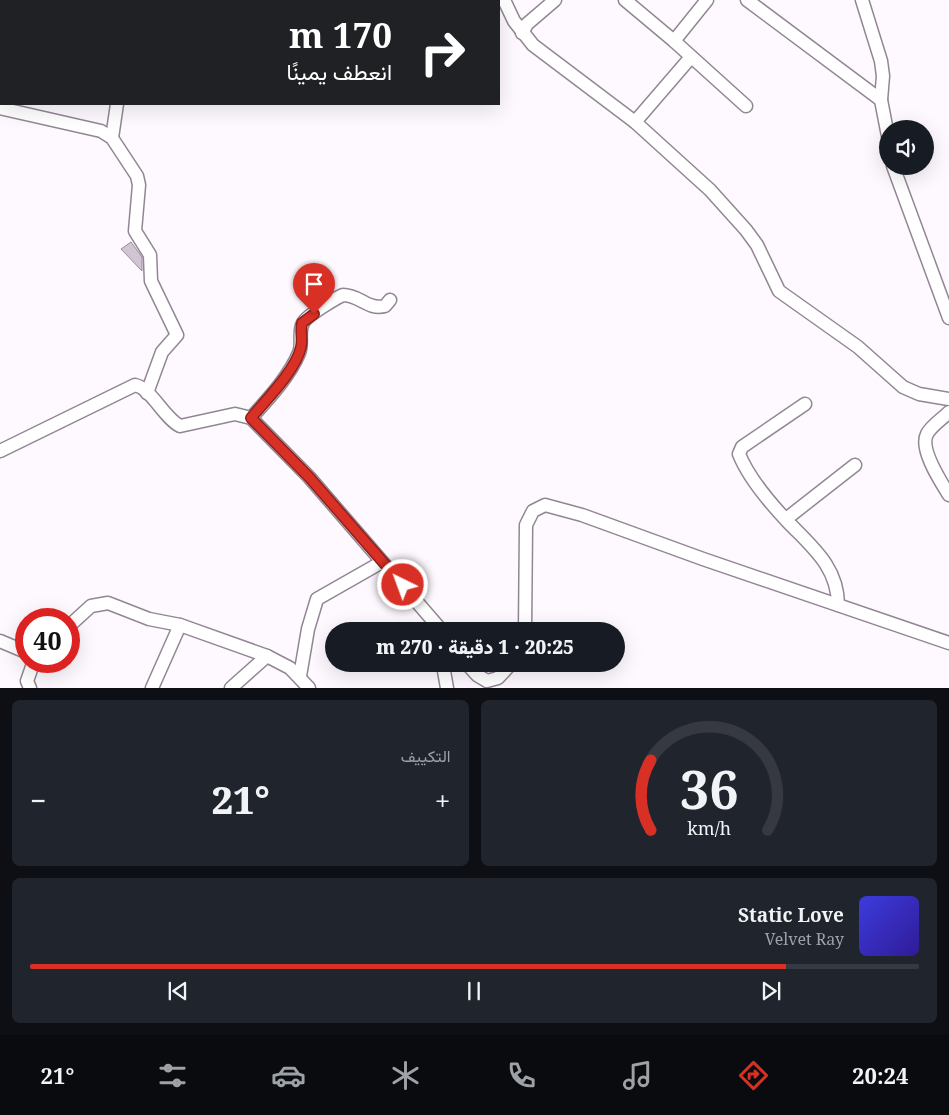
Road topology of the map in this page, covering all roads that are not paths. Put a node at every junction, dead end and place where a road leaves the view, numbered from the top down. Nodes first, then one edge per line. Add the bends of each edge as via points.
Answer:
1 (504, 0) edge
2 (555, 0) edge
3 (625, 0) edge
4 (707, 0) edge
5 (747, 0) edge
6 (862, 0) edge
7 (522, 33) junction
8 (674, 41) junction
9 (691, 57) junction
10 (881, 100) junction
11 (117, 105) edge
12 (746, 106) dead end
13 (0, 108) edge
14 (885, 120) edge
15 (635, 122) junction
16 (112, 138) junction
17 (896, 175) edge
18 (390, 300) dead end
19 (949, 318) edge
20 (147, 393) junction
21 (949, 399) edge
22 (805, 404) dead end
23 (949, 412) edge
24 (251, 418) junction
25 (0, 451) edge
26 (855, 465) dead end
27 (949, 495) edge
28 (786, 519) junction
29 (382, 562) junction
30 (838, 604) junction
31 (80, 615) edge
32 (434, 622) edge
33 (524, 622) edge
34 (180, 625) junction
35 (0, 641) edge
36 (949, 643) edge
37 (15, 647) edge
38 (267, 656) junction
39 (444, 672) edge
40 (474, 672) edge
41 (504, 672) edge
42 (30, 673) edge
43 (300, 676) junction
44 (30, 688) edge
45 (152, 688) edge
46 (231, 688) edge
47 (309, 688) edge
48 (448, 688) edge

1 - 7 street
2 - 7 street via 527,24
3 - 8 street
4 - 8 street
5 - 10 street
6 - 10 street via 881,61
7 - 15 street
8 - 9 street
9 - 12 street
9 - 15 street
10 - 14 street
11 - 16 street
13 - 16 street via 101,130
15 - 21 street via 710,190 746,230 784,296 858,347 903,387 919,394
16 - 20 street via 137,176 135,231 150,255 151,281 177,333 162,352
17 - 19 street
18 - 24 street via 385,306 372,307 343,295 305,320 301,327 298,355
20 - 24 street via 180,426 235,414
20 - 25 street via 140,386 132,386
22 - 28 street via 739,450 746,468
23 - 27 street via 927,433 925,440 930,462
24 - 29 street via 309,477
26 - 28 street
28 - 30 street via 827,564 836,585
29 - 32 street
29 - 43 street via 317,599
30 - 33 street via 544,504 532,511 526,525
30 - 36 street
31 - 34 street via 95,604 103,603
34 - 38 street
34 - 45 street
35 - 37 street
38 - 43 street
38 - 46 street
39 - 48 street
40 - 41 street via 487,681 498,678
42 - 44 street via 27,681
43 - 47 street

